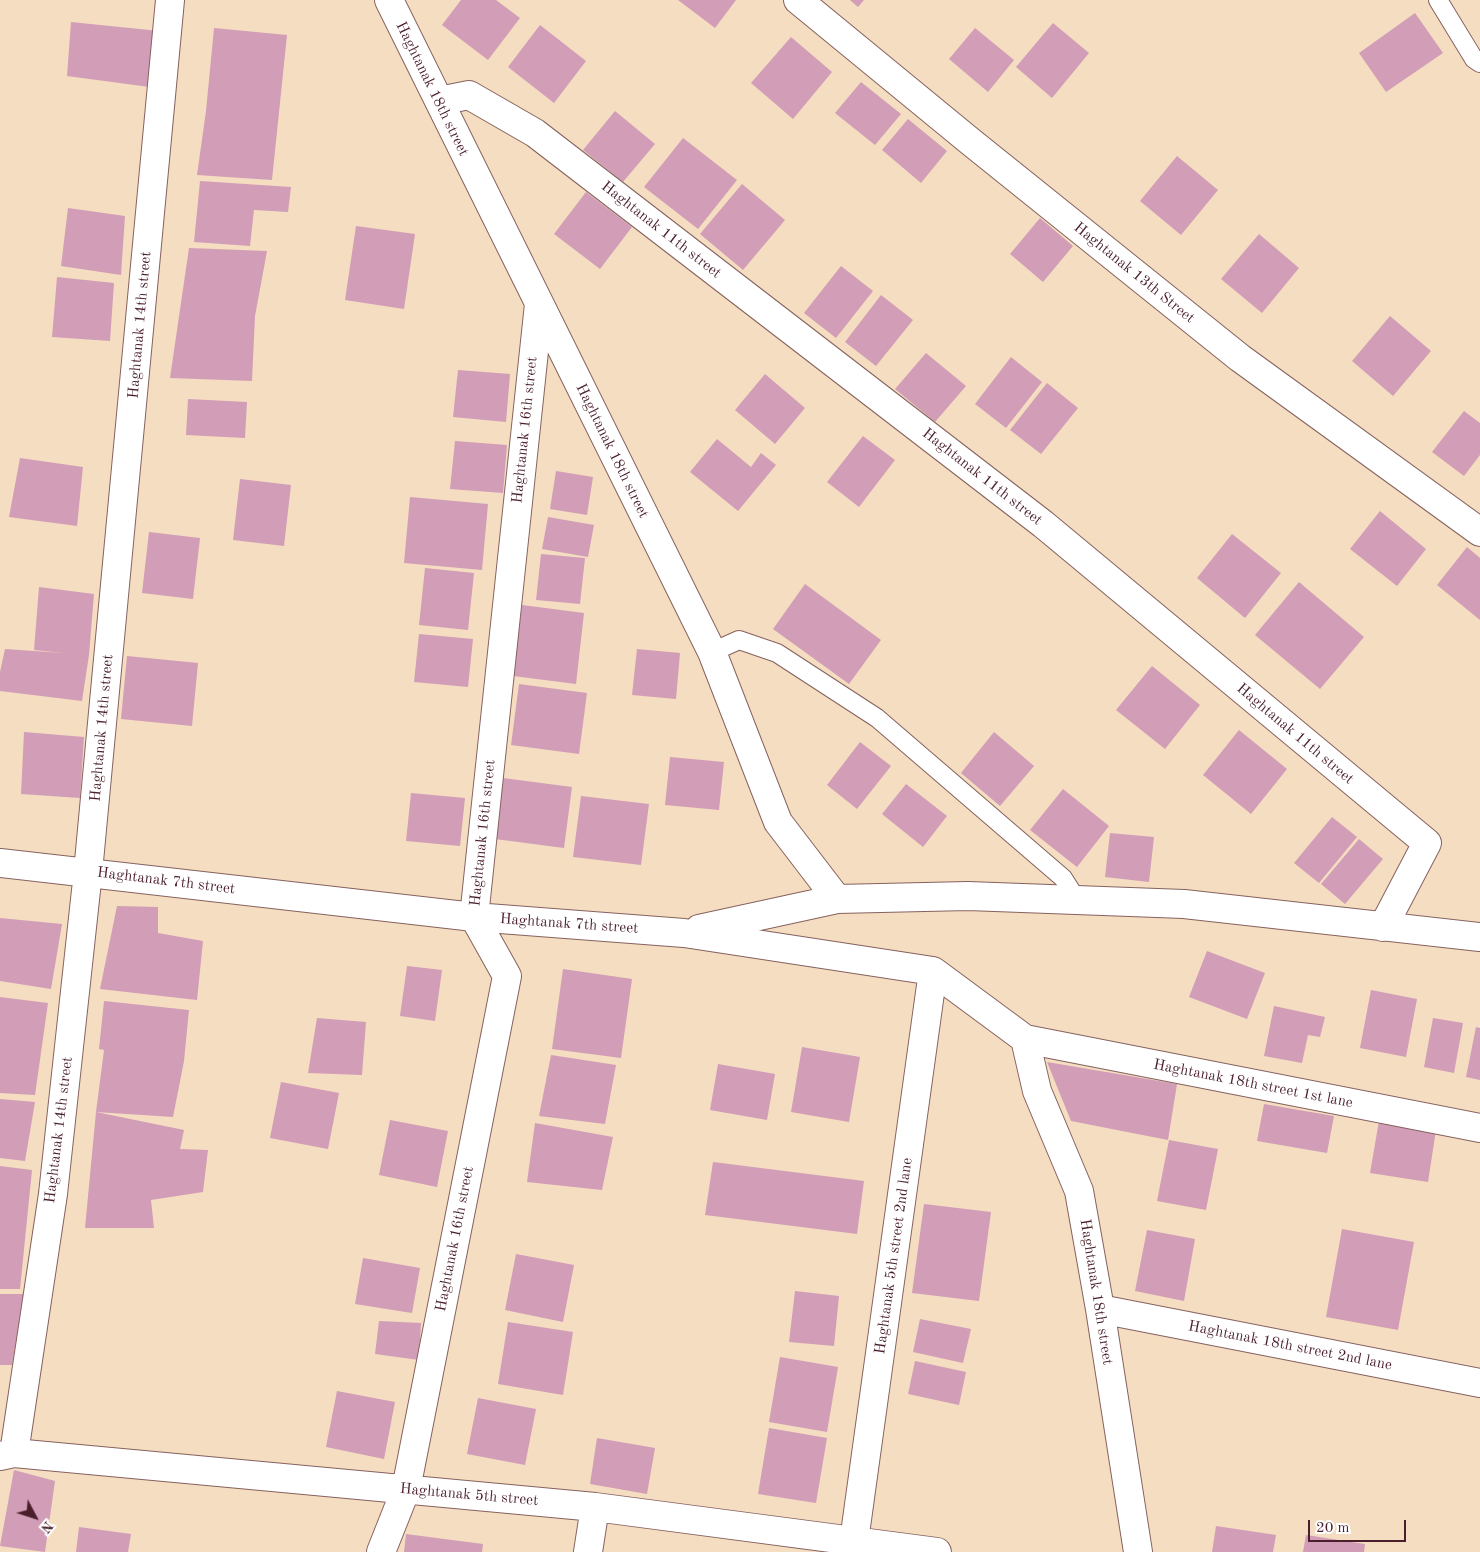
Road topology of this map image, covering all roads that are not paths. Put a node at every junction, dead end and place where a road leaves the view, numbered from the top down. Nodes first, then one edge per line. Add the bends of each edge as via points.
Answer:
1 (170, 0) edge
2 (389, 0) edge
3 (798, 0) edge
4 (1438, 0) edge
5 (1480, 63) edge
6 (439, 101) junction
7 (539, 304) junction
8 (1480, 532) edge
9 (712, 652) junction
10 (0, 863) edge
11 (88, 872) junction
12 (838, 899) junction
13 (1077, 900) junction
14 (474, 917) junction
15 (1383, 927) junction
16 (684, 933) junction
17 (1480, 937) edge
18 (933, 971) junction
19 (1025, 1039) junction
20 (1480, 1128) edge
21 (1100, 1309) junction
22 (1480, 1383) edge
23 (7, 1455) edge
24 (406, 1489) junction
25 (595, 1507) junction
26 (854, 1541) junction
27 (381, 1552) edge
28 (588, 1552) edge
29 (937, 1552) edge
30 (1138, 1552) edge

1 - 11 street, Haghtanak 14th street
2 - 6 street, Haghtanak 18th street
3 - 8 street, Haghtanak 13th Street via 1240,358
4 - 5 lane via 1474,59
6 - 7 street, Haghtanak 18th street
6 - 15 street, Haghtanak 11th street via 469,95 534,134 1042,524 1427,843
7 - 9 street, Haghtanak 18th street
7 - 14 street, Haghtanak 16th street
9 - 12 street, Haghtanak 18th street via 778,822
9 - 13 lane via 739,640 777,653 877,718 1063,878
10 - 11 street, Haghtanak 7th street
11 - 14 street, Haghtanak 7th street
11 - 23 street, Haghtanak 14th street via 52,1194
12 - 13 street via 968,896
12 - 16 street
13 - 15 street via 1184,904
14 - 16 street, Haghtanak 7th street
14 - 24 street, Haghtanak 16th street via 507,976
15 - 17 street
16 - 18 street, Haghtanak 7th street
18 - 19 street, Haghtanak 7th street
18 - 26 street, Haghtanak 5th street 2nd lane
19 - 20 street, Haghtanak 18th street 1st lane
19 - 21 street, Haghtanak 18th street via 1037,1091 1079,1191
21 - 22 street, Haghtanak 18th street 2nd lane
21 - 30 street, Haghtanak 18th street
23 - 24 street, Haghtanak 5th street
24 - 25 street, Haghtanak 5th street
24 - 27 street, Haghtanak 16th street
25 - 26 street, Haghtanak 5th street
25 - 28 street
26 - 29 street, Haghtanak 5th street

